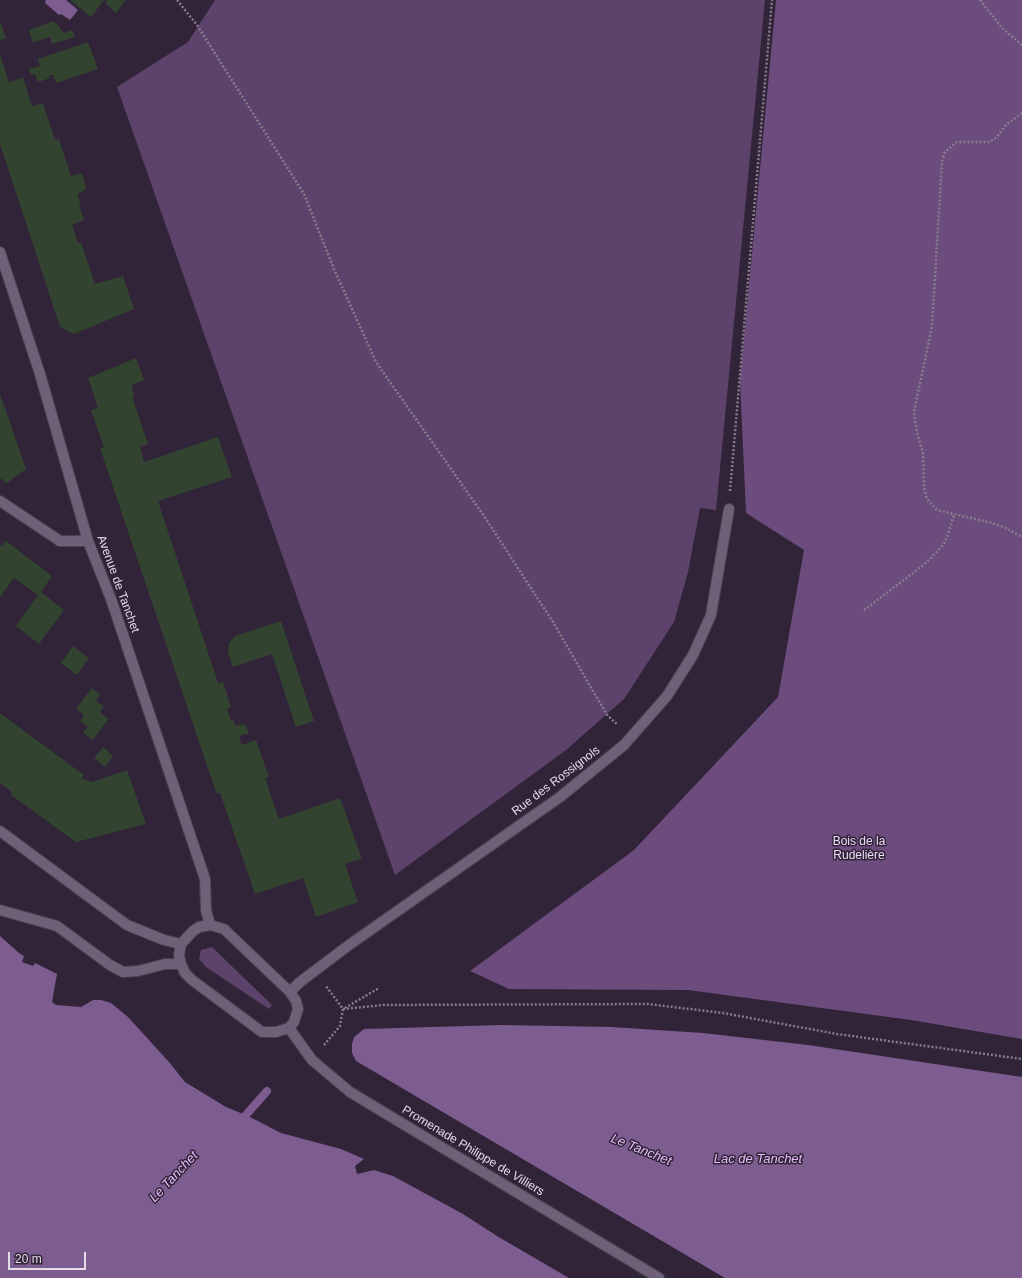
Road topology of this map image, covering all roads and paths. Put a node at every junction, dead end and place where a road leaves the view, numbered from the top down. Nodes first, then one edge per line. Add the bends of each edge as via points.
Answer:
1 (177, 0) edge
2 (772, 0) edge
3 (980, 0) edge
4 (1022, 45) edge
5 (1022, 113) edge
6 (0, 252) edge
7 (0, 501) edge
8 (729, 509) joint
9 (954, 515) junction
10 (1022, 537) edge
11 (88, 540) junction
12 (864, 610) dead end
13 (632, 736) junction
14 (0, 831) edge
15 (0, 910) edge
16 (210, 925) junction
17 (181, 944) junction
18 (181, 964) junction
19 (322, 980) dead end
20 (378, 988) dead end
21 (290, 992) junction
22 (343, 1009) junction
23 (289, 1028) junction
24 (322, 1047) dead end
25 (1022, 1059) edge
26 (659, 1278) edge

1 - 13 path via 197,24 304,194 376,362 493,530 553,622 607,715
2 - 8 path
3 - 4 path via 1002,28
5 - 9 path via 989,142 957,142 945,152 942,161 932,326 914,412 923,453 924,488 927,499 937,510
6 - 11 street, Avenue de Tanchet via 40,374
7 - 11 street via 60,541
8 - 13 street, Rue des Rossignols via 711,616 693,655 667,696
9 - 10 path via 992,523
9 - 12 path via 944,544 931,558
11 - 16 street, Avenue de Tanchet via 111,599 205,879 206,910
13 - 21 street, Rue des Rossignols via 560,796 325,963
14 - 17 street via 127,925
15 - 18 street via 57,926 123,972 165,964
16 - 17 street via 199,927
16 - 21 street via 224,929
17 - 18 street
18 - 23 street via 192,980 257,1029 268,1033
19 - 22 path
20 - 22 path
21 - 23 street via 298,1009
22 - 24 path via 340,1026
22 - 25 path via 384,1005 648,1004 723,1013 837,1034
23 - 26 street, Promenade Philippe de Villiers via 312,1060 350,1092

